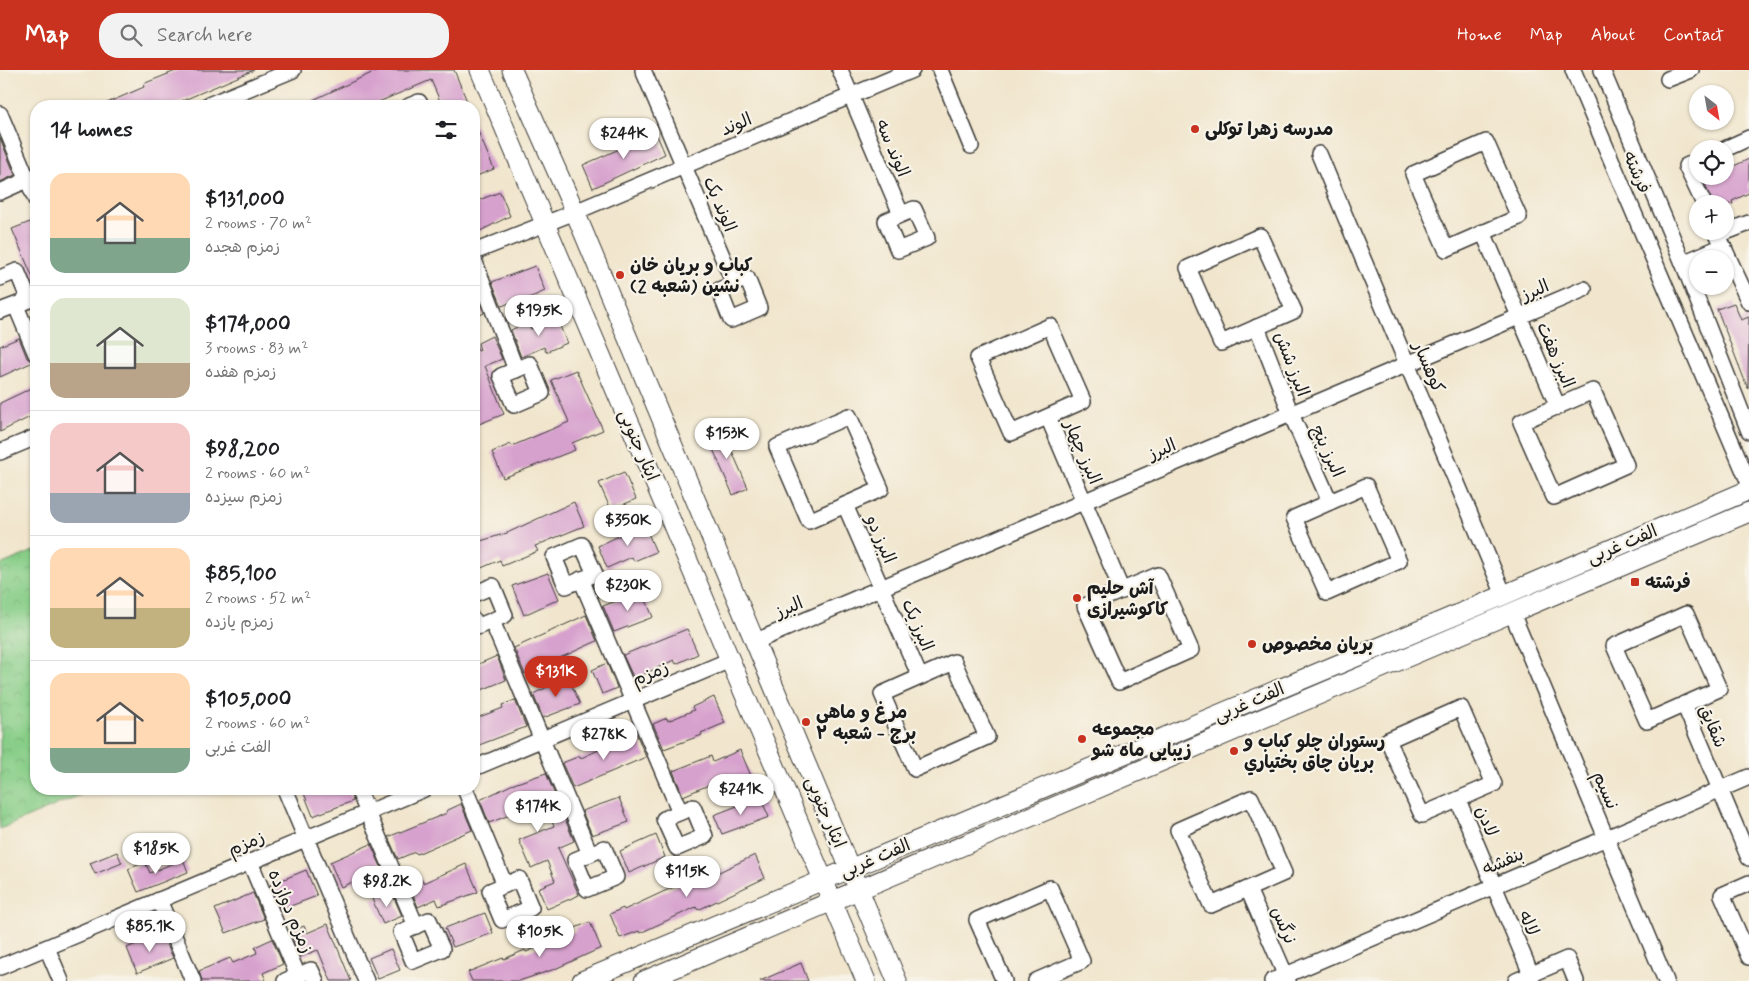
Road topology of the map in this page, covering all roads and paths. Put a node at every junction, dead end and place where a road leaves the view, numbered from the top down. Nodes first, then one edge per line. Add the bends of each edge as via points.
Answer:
1 (294, 70) edge
2 (480, 70) edge
3 (512, 70) edge
4 (643, 70) edge
5 (840, 70) edge
6 (912, 70) edge
7 (940, 70) edge
8 (1572, 70) edge
9 (1602, 70) edge
10 (1691, 70) edge
11 (1668, 79) dead end
12 (851, 96) junction
13 (221, 100) edge
14 (0, 114) edge
15 (1749, 138) edge
16 (1734, 145) edge
17 (971, 146) dead end
18 (1319, 154) dead end
19 (684, 166) junction
20 (30, 174) edge
21 (30, 179) edge
22 (0, 192) edge
23 (575, 212) junction
24 (901, 214) dead end
25 (1749, 223) edge
26 (544, 224) junction
27 (1734, 230) edge
28 (1483, 232) junction
29 (1716, 240) edge
30 (1720, 240) edge
31 (480, 250) edge
32 (1684, 263) junction
33 (480, 276) edge
34 (0, 278) edge
35 (734, 284) dead end
36 (1584, 289) dead end
37 (1749, 302) edge
38 (16, 306) junction
39 (0, 311) edge
40 (1519, 317) junction
41 (1258, 327) junction
42 (30, 340) edge
43 (1408, 365) junction
44 (516, 370) dead end
45 (1558, 407) junction
46 (1291, 414) junction
47 (1048, 417) junction
48 (1749, 431) edge
49 (30, 440) edge
50 (0, 452) edge
51 (1749, 482) edge
52 (1749, 490) edge
53 (1084, 502) junction
54 (1330, 502) junction
55 (845, 504) junction
56 (1749, 512) edge
57 (581, 579) dead end
58 (882, 588) junction
59 (480, 591) edge
60 (1122, 591) junction
61 (1504, 595) junction
62 (1512, 613) junction
63 (492, 620) junction
64 (480, 626) edge
65 (754, 642) junction
66 (730, 660) junction
67 (920, 677) junction
68 (632, 701) junction
69 (1684, 704) junction
70 (542, 739) junction
71 (480, 765) edge
72 (1749, 777) edge
73 (1720, 789) junction
74 (288, 795) edge
75 (361, 795) edge
76 (409, 795) edge
77 (468, 795) edge
78 (1458, 800) junction
79 (368, 812) junction
80 (680, 812) dead end
81 (306, 838) junction
82 (1606, 838) junction
83 (590, 854) dead end
84 (1749, 858) edge
85 (250, 862) junction
86 (849, 869) junction
87 (824, 880) junction
88 (1749, 882) edge
89 (505, 885) dead end
90 (1494, 885) junction
91 (1248, 889) junction
92 (860, 891) junction
93 (159, 900) junction
94 (833, 902) junction
95 (416, 926) dead end
96 (47, 948) junction
97 (1749, 957) edge
98 (0, 968) edge
99 (1531, 974) junction
100 (291, 978) edge
101 (1282, 979) edge
102 (1043, 980) edge
103 (61, 981) edge
104 (193, 981) edge
105 (316, 981) edge
106 (366, 981) edge
107 (582, 981) edge
108 (644, 981) edge
109 (866, 981) edge
110 (897, 981) edge
111 (1004, 981) edge
112 (1516, 981) edge
113 (1576, 981) edge
114 (1666, 981) edge

1 - 13 street
2 - 26 main road, ایثار جنوبی
3 - 23 main road, ایثار جنوبی
4 - 19 street, الوند یک
5 - 12 street, الوند سه
6 - 12 street, الوند
7 - 17 street
8 - 51 street, فرشته
9 - 32 street, فرشته
10 - 11 street
12 - 19 street, الوند
12 - 24 street, الوند سه
14 - 20 street
15 - 16 street
18 - 43 street, کوهسار
19 - 23 street, الوند
19 - 35 street, الوند یک
21 - 22 street
23 - 26 street, الوند
23 - 65 main road, ایثار جنوبی
25 - 27 street
26 - 31 street, الوند
26 - 66 main road, ایثار جنوبی
28 - 28 street via 1518,217 1486,142 1413,174 1446,248
28 - 40 street, البرز هفت
29 - 32 street
30 - 37 street
32 - 48 street, فرشته
33 - 44 street
34 - 38 street via 17,271 29,300
36 - 40 street, البرز
38 - 39 street
38 - 42 street
40 - 43 street, البرز
40 - 45 street, البرز هفت
41 - 41 street via 1294,311 1260,236 1188,268 1221,343
41 - 46 street, البرز شش
43 - 46 street, البرز
43 - 61 street, کوهسار
45 - 45 street via 1521,422 1554,497 1626,465 1593,390
46 - 53 street, البرز
46 - 54 street, البرز پنج
47 - 47 street via 1083,401 1050,326 978,358 1011,433
47 - 53 street, البرز چهار
49 - 50 street
52 - 61 main road, الفت غربی
53 - 58 street, البرز
53 - 60 street, البرز چهار
54 - 54 street via 1294,518 1327,593 1399,561 1366,486
55 - 55 street via 881,489 849,416 777,447 809,520
55 - 58 street, البرز دو
56 - 62 main road, الفت غربی
57 - 68 street
58 - 65 street, البرز
58 - 67 street, البرز یک
59 - 63 street via 493,586 505,615
60 - 60 street via 1086,606 1119,682 1191,650 1158,575
61 - 86 main road, الفت غربی
62 - 82 street, نسیم
62 - 92 main road, الفت غربی
63 - 64 street
63 - 70 street
65 - 86 main road, ایثار جنوبی
66 - 68 street, زمزم
66 - 87 main road, ایثار جنوبی
67 - 67 street via 882,694 915,769 988,737 954,662
68 - 70 street, زمزم
68 - 80 street
69 - 69 street via 1719,689 1686,614 1614,646 1647,720
69 - 73 street, شقایق
70 - 71 street, زمزم
70 - 83 street
72 - 73 street, بنفشه
73 - 82 street, بنفشه
73 - 84 street, شقایق
74 - 81 street
75 - 79 street
76 - 79 street, زمزم
77 - 89 street
78 - 78 street via 1494,784 1461,708 1388,740 1422,816
78 - 90 street, لادن
79 - 81 street, زمزم
79 - 95 street
81 - 85 street, زمزم
81 - 106 street
82 - 90 street, بنفشه
82 - 114 street, نسیم
85 - 93 street, زمزم
85 - 100 street, زمزم دوازده
86 - 87 main road, الفت غربی
86 - 92 main road, ایثار جنوبی
87 - 94 main road, ایثار جنوبی
87 - 107 main road, الفت غربی
88 - 97 street via 1722,895
90 - 99 street, لاله
90 - 101 street, بنفشه
91 - 91 street via 1284,873 1250,798 1178,830 1211,905
91 - 101 street, نرگس
92 - 94 main road, الفت غربی
92 - 110 main road, ایثار جنوبی
93 - 96 street, زمزم
93 - 104 street
94 - 108 main road, الفت غربی
94 - 109 main road, ایثار جنوبی
96 - 98 street, زمزم
96 - 103 street
99 - 112 street
99 - 113 street via 1567,959
100 - 105 street via 311,970
102 - 111 street via 1082,961 1050,888 977,920

